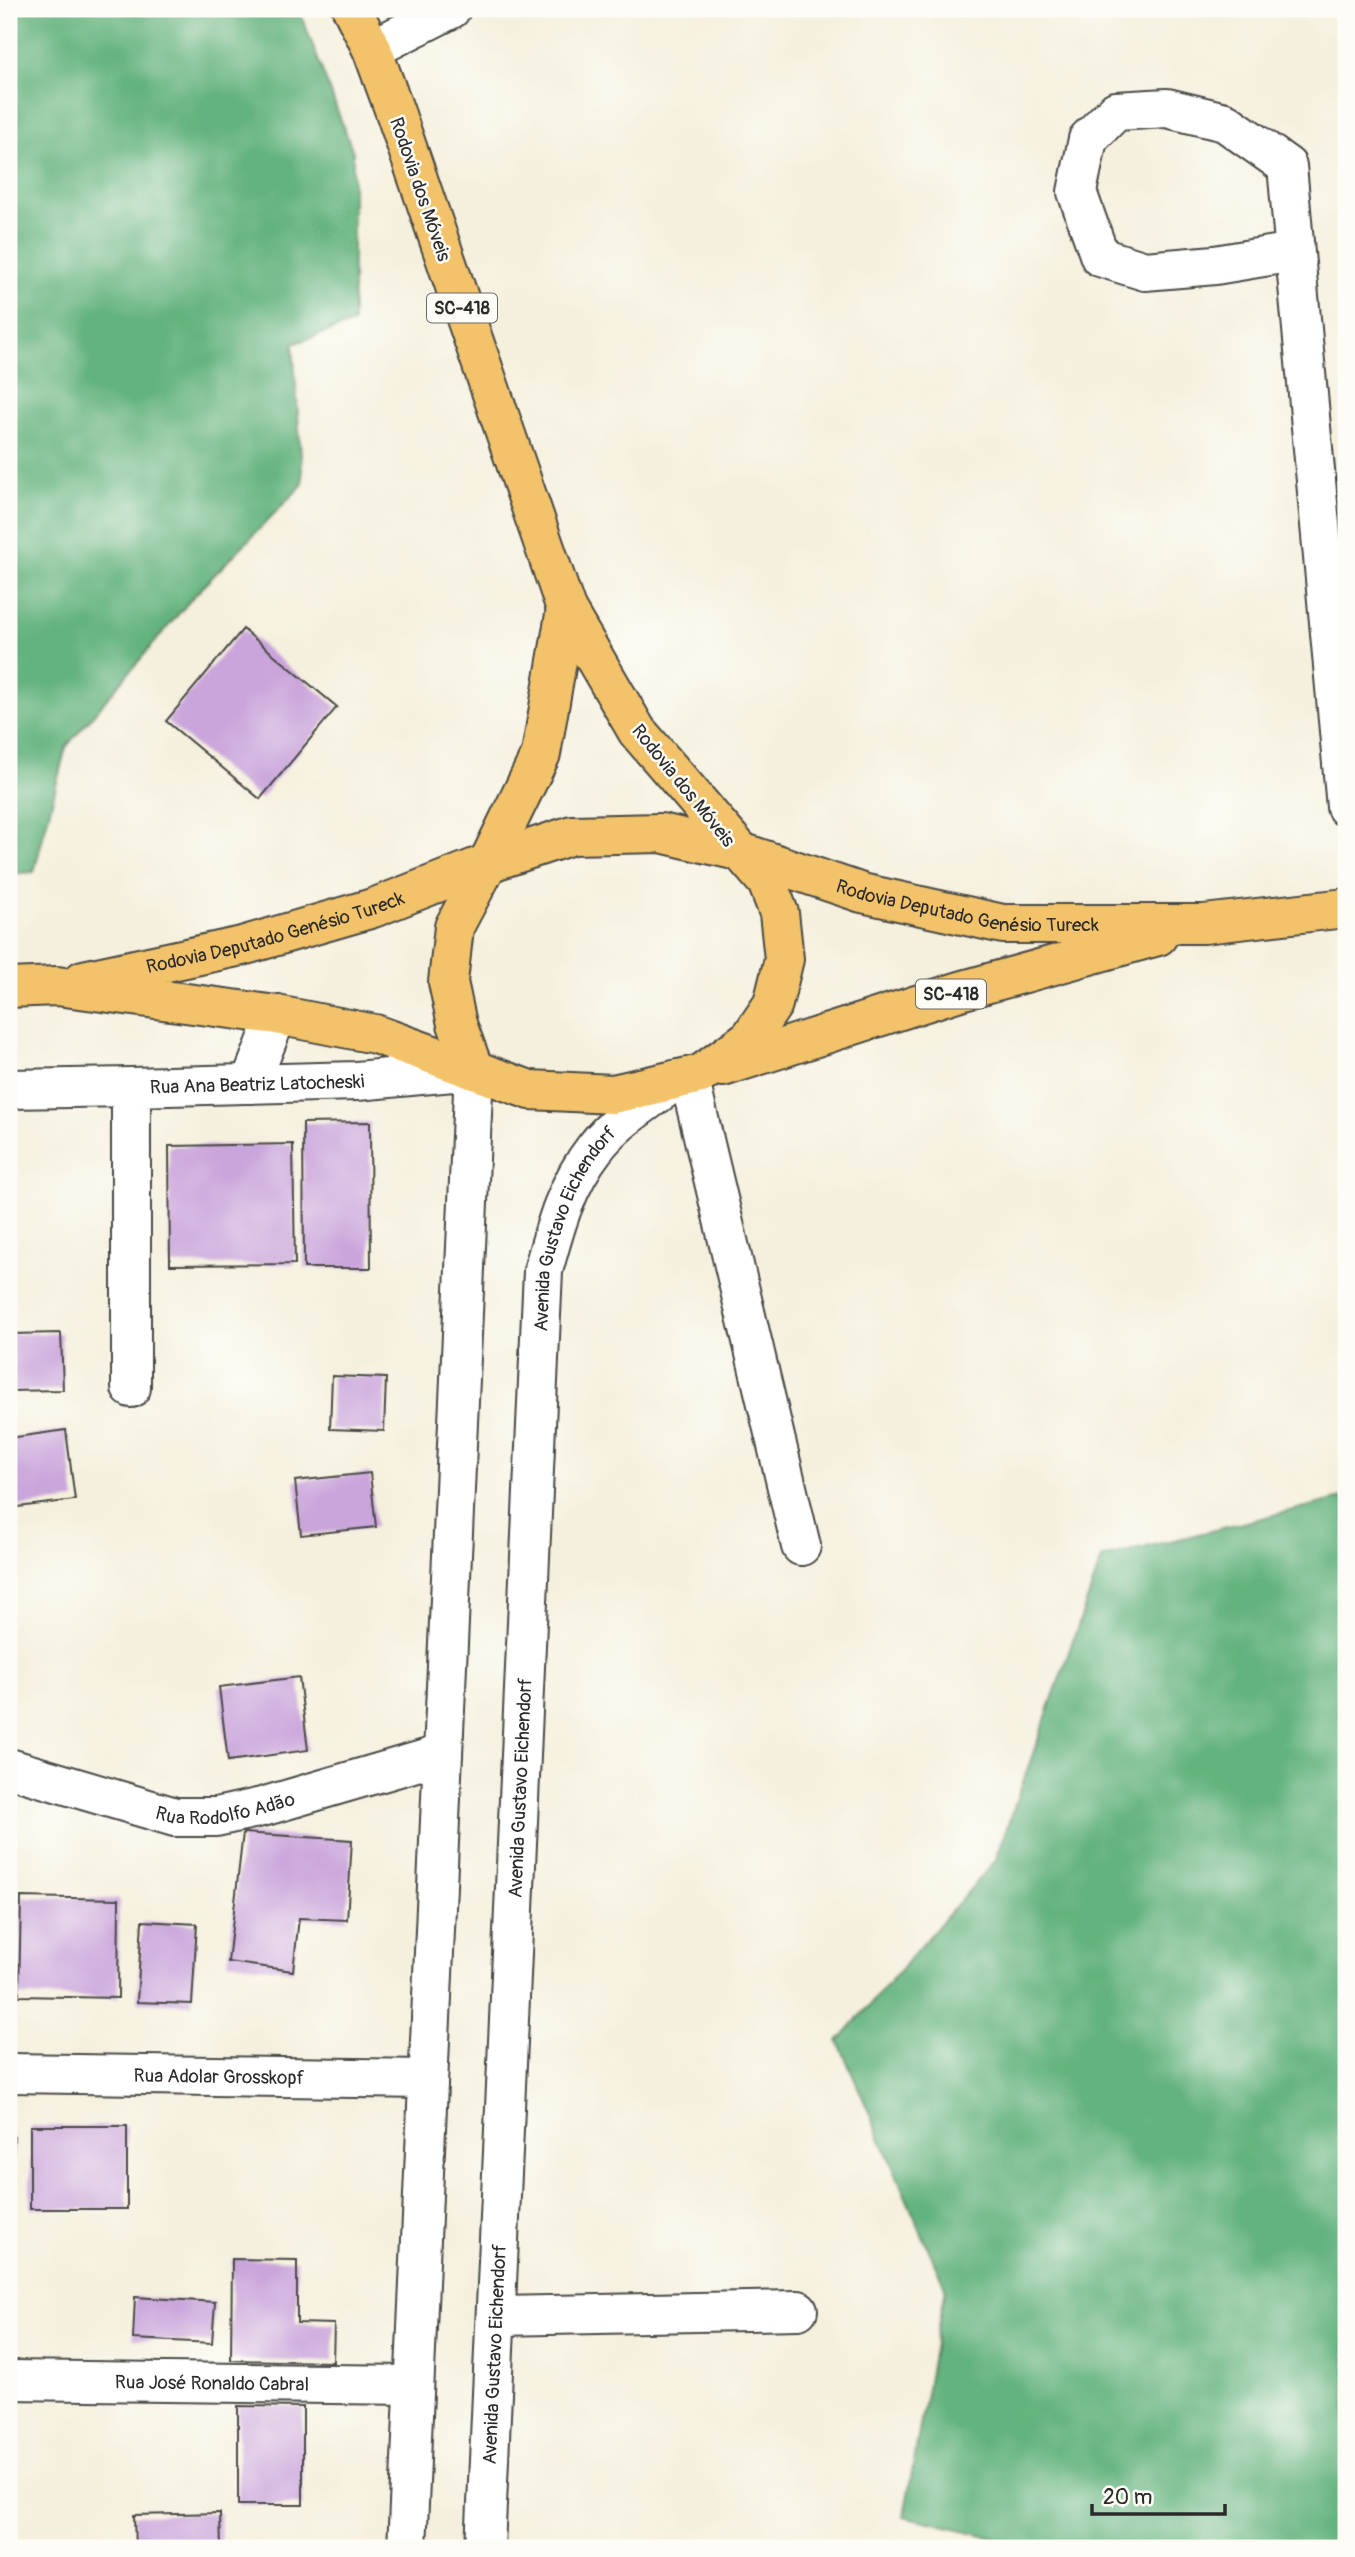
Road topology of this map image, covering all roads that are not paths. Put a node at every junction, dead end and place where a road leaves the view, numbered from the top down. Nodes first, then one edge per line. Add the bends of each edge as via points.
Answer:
1 (352, 9) edge
2 (451, 9) edge
3 (372, 49) junction
4 (1294, 252) junction
5 (566, 610) junction
6 (1346, 807) edge
7 (738, 851) junction
8 (488, 863) junction
9 (1346, 908) edge
10 (1204, 924) junction
11 (57, 986) junction
12 (9, 988) edge
13 (277, 1015) junction
14 (474, 1070) junction
15 (689, 1077) junction
16 (250, 1084) junction
17 (131, 1087) junction
18 (9, 1089) edge
19 (131, 1388) dead end
20 (801, 1546) dead end
21 (443, 1754) junction
22 (9, 1768) edge
23 (9, 2073) edge
24 (428, 2079) junction
25 (798, 2310) dead end
26 (496, 2316) junction
27 (9, 2380) edge
28 (414, 2385) junction
29 (407, 2548) edge
30 (485, 2548) edge

1 - 3 main road, Rodovia dos Móveis / SC-418
2 - 3 street
3 - 5 main road, Rodovia dos Móveis / SC-418
4 - 4 street via 1287,166 1225,122 1167,108 1116,111 1088,139 1077,192 1100,257 1145,271
4 - 6 street
5 - 7 main road, Rodovia dos Móveis / SC-418 via 637,731
5 - 8 main road, Rodovia dos Móveis / SC-418 via 541,754
7 - 8 main road, Rodovia Deputado Genésio Tureck via 661,833 572,835
7 - 10 main road, Rodovia Deputado Genésio Tureck / SC-418 via 862,893 1003,924
7 - 15 main road, Rodovia dos Móveis via 767,882 779,913 784,959 773,1004 750,1038
8 - 11 main road, Rodovia Deputado Genésio Tureck via 373,908 268,938
8 - 14 main road, Rodovia dos Móveis via 454,927 448,982
9 - 10 main road, Rodovia Deputado Genésio Tureck / SC-418
10 - 15 main road, Rodovia Deputado Genésio Tureck / SC-418 via 960,991
11 - 12 main road, Rodovia Deputado Genésio Tureck
11 - 13 main road, Rodovia Deputado Genésio Tureck
13 - 14 main road, Rodovia Deputado Genésio Tureck via 375,1034
13 - 16 street
14 - 15 main road, Rodovia Deputado Genésio Tureck via 530,1090 613,1094
14 - 16 street, Rua Ana Beatriz Latocheski via 357,1081
14 - 21 street
15 - 20 street
15 - 26 street, Avenida Gustavo Eichendorf via 624,1119 595,1147 561,1206 543,1271
16 - 17 street, Rua Ana Beatriz Latocheski
17 - 18 street
17 - 19 street, Rua Ana Beatriz Latocheski
21 - 22 street, Rua Rodolfo Adão via 216,1817 175,1817
21 - 24 street
23 - 24 street, Rua Adolar Grosskopf
24 - 28 street
25 - 26 street
26 - 30 street, Avenida Gustavo Eichendorf
27 - 28 street, Rua José Ronaldo Cabral
28 - 29 street

